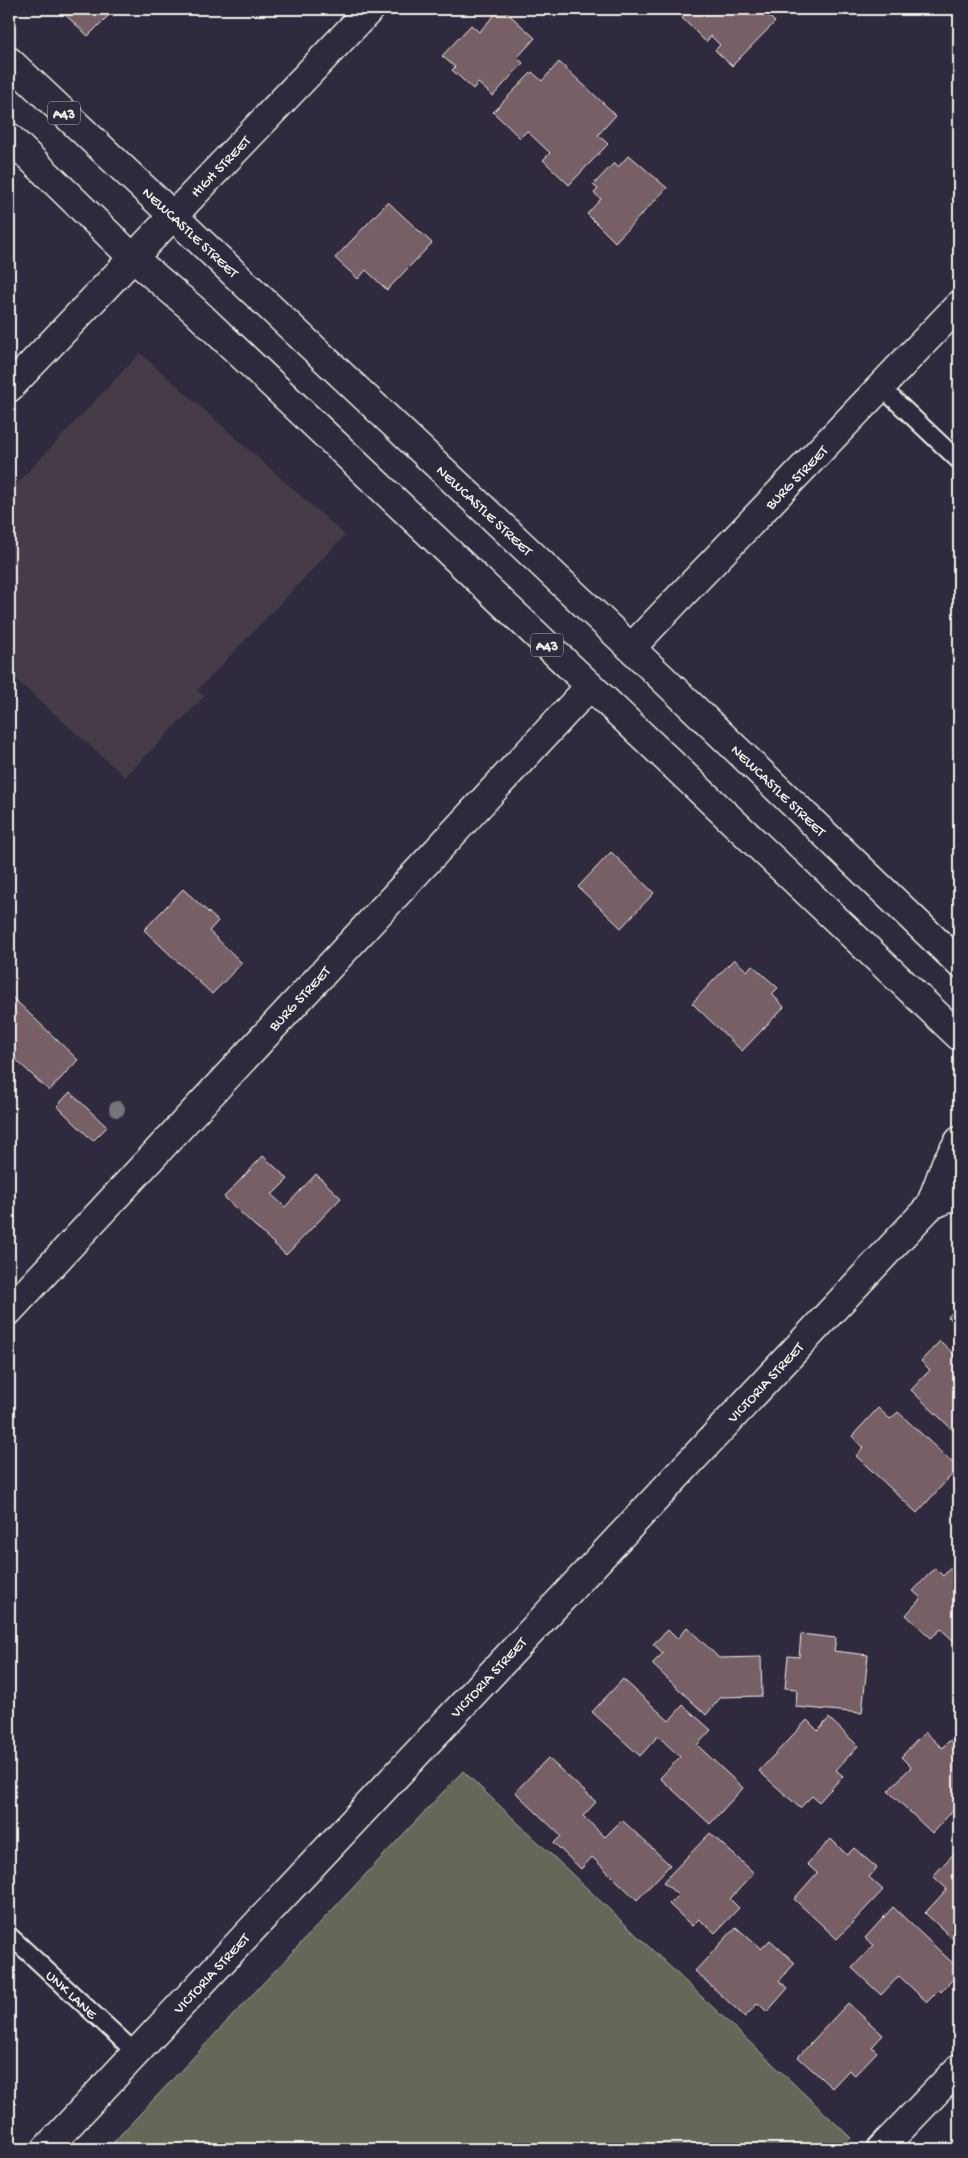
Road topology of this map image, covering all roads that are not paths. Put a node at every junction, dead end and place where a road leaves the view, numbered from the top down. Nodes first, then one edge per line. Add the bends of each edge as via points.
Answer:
1 (370, 9) edge
2 (9, 61) edge
3 (9, 137) edge
4 (173, 215) junction
5 (132, 257) junction
6 (959, 305) edge
7 (9, 388) edge
8 (882, 388) junction
9 (959, 461) edge
10 (631, 648) junction
11 (590, 686) junction
12 (959, 963) edge
13 (959, 1036) edge
14 (959, 1141) edge
15 (959, 1193) edge
16 (930, 1206) junction
17 (9, 1311) edge
18 (9, 1935) edge
19 (136, 2053) junction
20 (959, 2068) edge
21 (46, 2149) edge
22 (881, 2149) edge

1 - 4 main road, HIGH STREET
2 - 4 main road, NEWCASTLE STREET / A43
3 - 5 main road, A43
4 - 5 main road, HIGH STREET
4 - 10 main road, NEWCASTLE STREET / A43
5 - 7 main road, HIGH STREET
5 - 11 main road, A43 via 193,309
6 - 8 main road, BURG STREET
8 - 9 lane
8 - 10 main road, BURG STREET
10 - 12 main road, NEWCASTLE STREET / A43
11 - 13 main road, A43
11 - 17 main road, BURG STREET
14 - 16 main road, VICTORIA STREET via 946,1164
15 - 16 main road, VICTORIA STREET
16 - 19 main road, VICTORIA STREET
18 - 19 lane, UNK LANE
19 - 21 main road, VICTORIA STREET
20 - 22 main road

